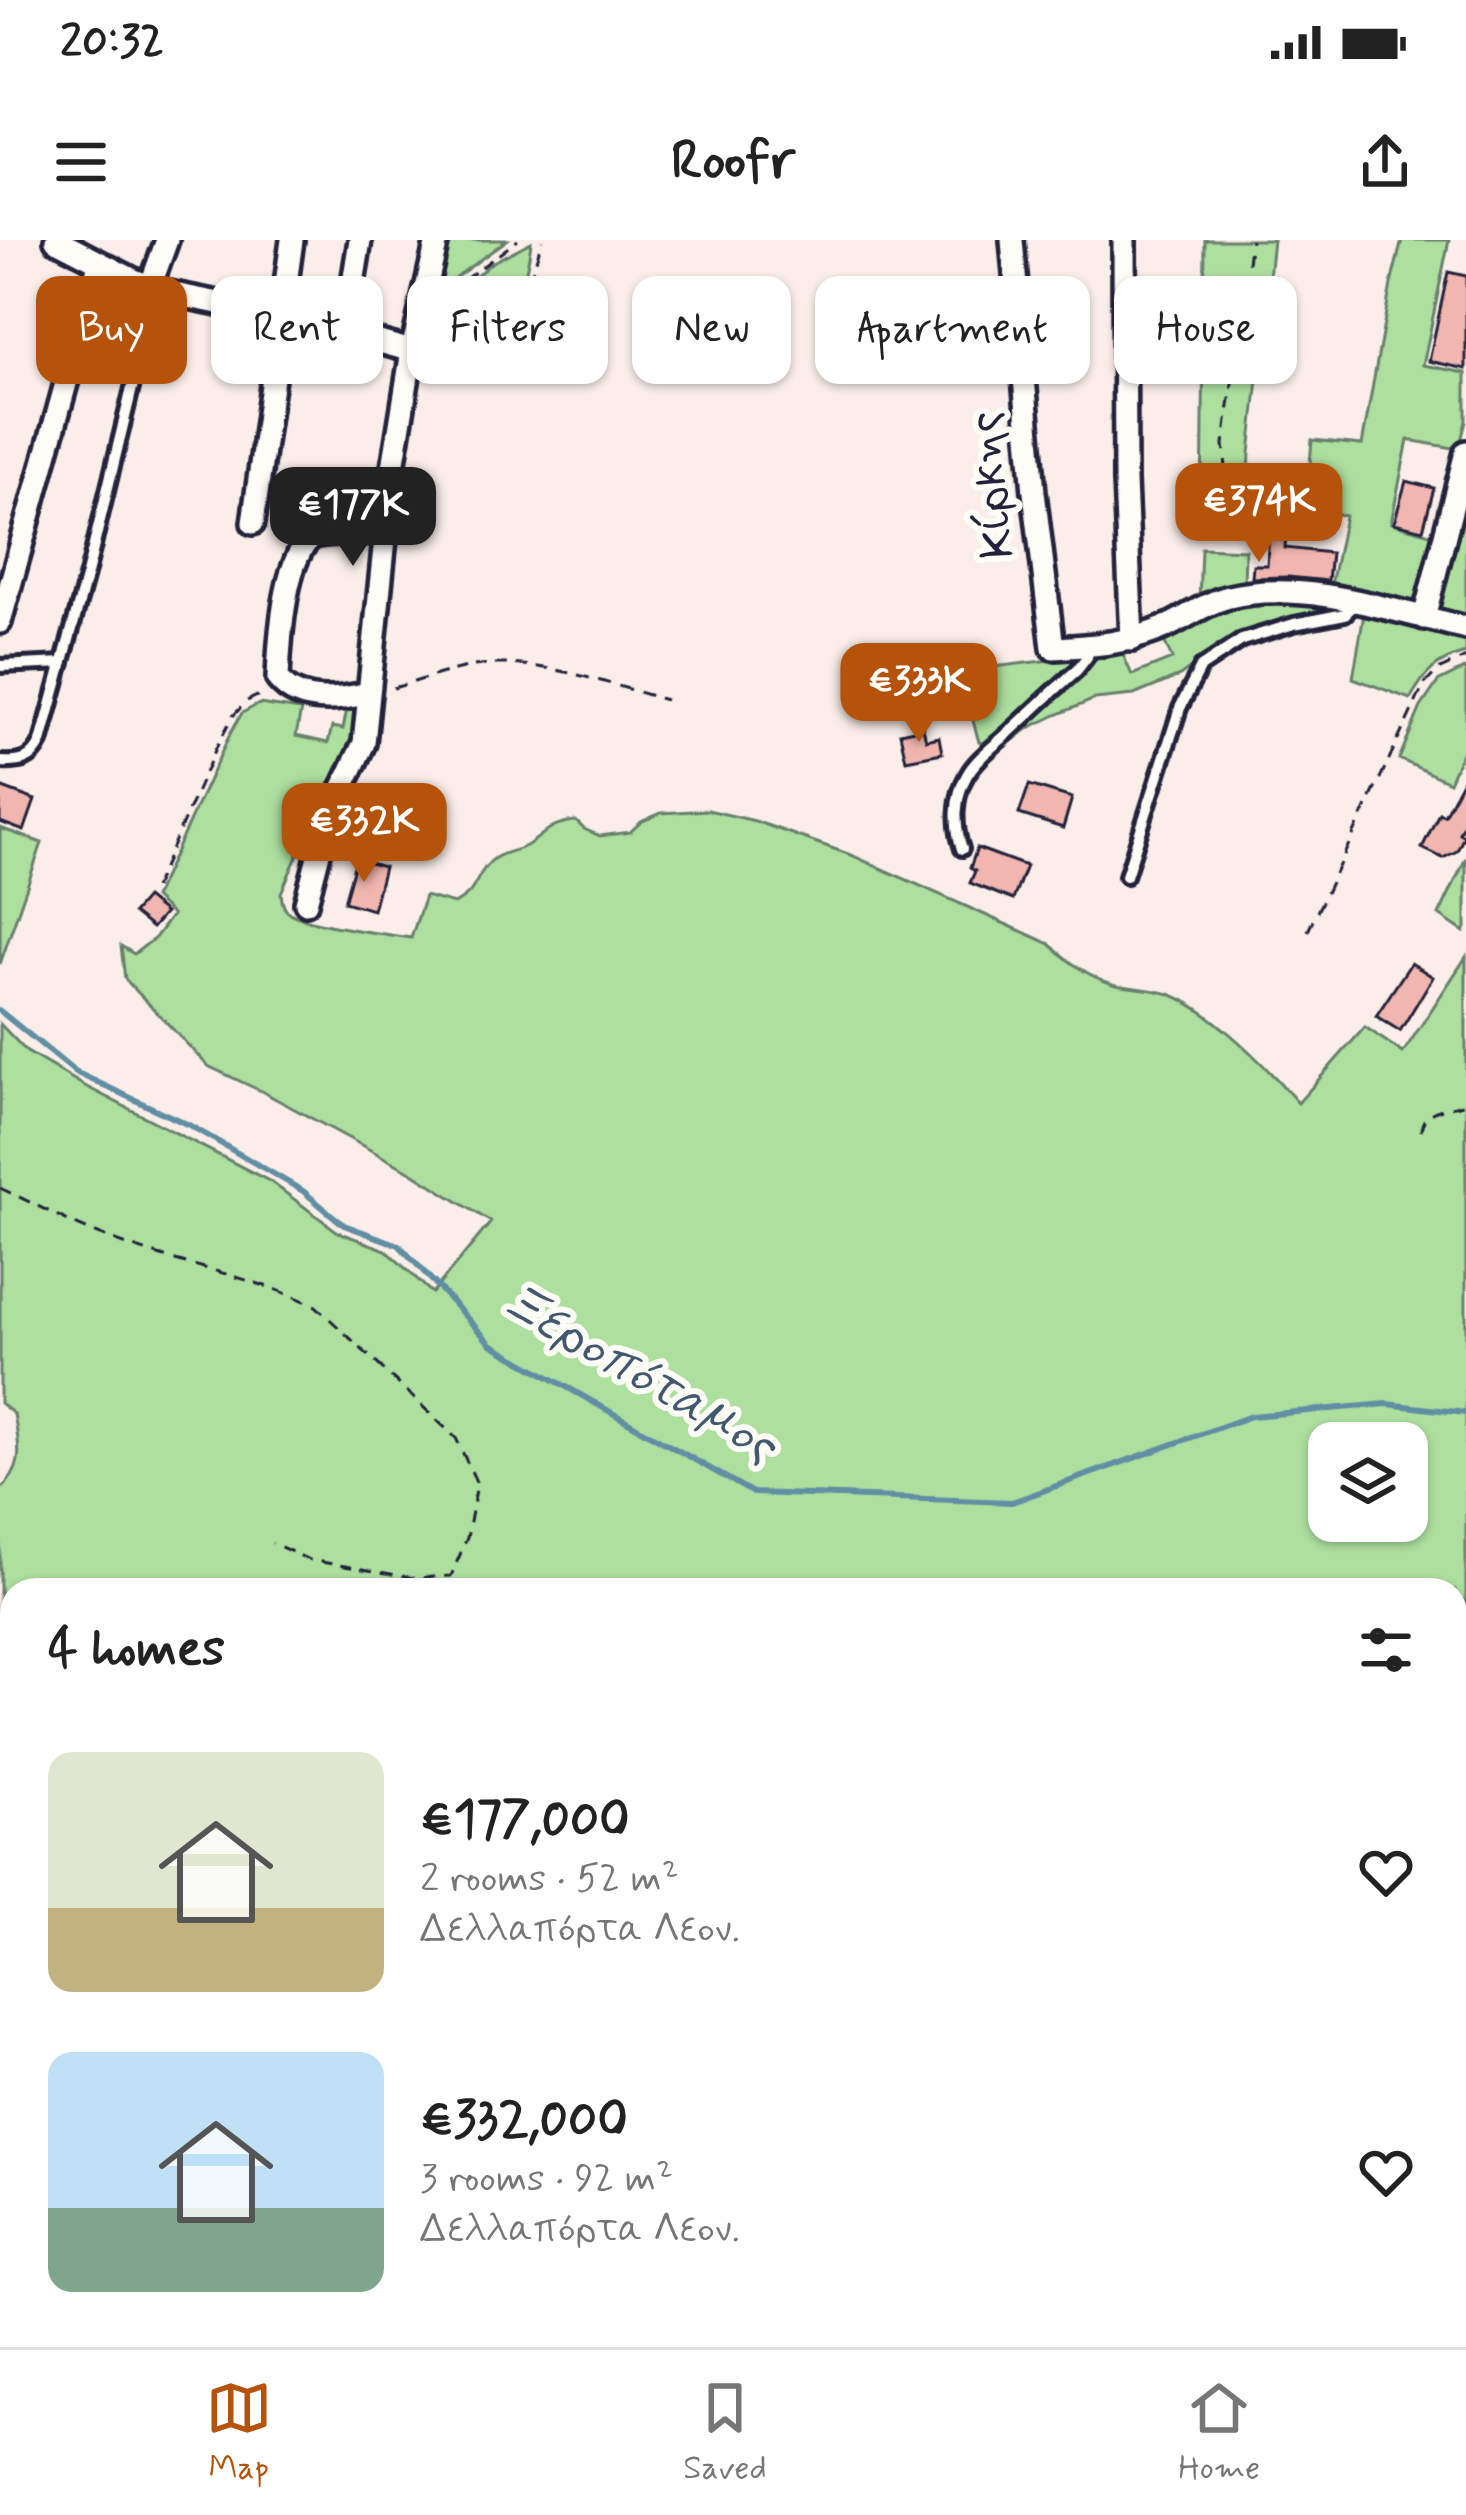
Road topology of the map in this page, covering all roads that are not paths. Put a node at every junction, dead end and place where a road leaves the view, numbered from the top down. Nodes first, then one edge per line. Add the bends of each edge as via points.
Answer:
1 (56, 240) edge
2 (167, 240) edge
3 (292, 240) edge
4 (360, 240) edge
5 (437, 240) edge
6 (1012, 240) edge
7 (1124, 240) edge
8 (99, 263) junction
9 (127, 276) edge
10 (156, 276) edge
11 (286, 276) edge
12 (354, 276) edge
13 (429, 276) edge
14 (407, 380) edge
15 (131, 384) edge
16 (271, 384) edge
17 (1466, 452) edge
18 (253, 524) dead end
19 (386, 534) junction
20 (1357, 602) junction
21 (1424, 618) junction
22 (0, 622) edge
23 (1466, 628) edge
24 (1132, 640) junction
25 (1089, 646) junction
26 (63, 663) junction
27 (0, 666) edge
28 (368, 694) junction
29 (0, 762) edge
30 (962, 849) dead end
31 (1126, 876) dead end
32 (306, 903) dead end

1 - 8 street
2 - 10 street
3 - 11 street
4 - 12 street
5 - 13 street
6 - 25 street, Κίρκης via 1053,648
7 - 24 street
8 - 9 street
8 - 22 street
14 - 19 street
15 - 26 lane
16 - 18 street
17 - 21 street
19 - 28 street
19 - 28 street via 306,541 280,640 279,683 291,692 320,699
20 - 21 street
20 - 24 street via 1227,597
20 - 31 lane via 1345,614 1242,640 1201,667
21 - 23 street
24 - 25 street
25 - 30 lane via 1077,670 967,775 958,800
26 - 27 lane
26 - 29 lane via 36,752
28 - 32 street via 364,743 328,818

